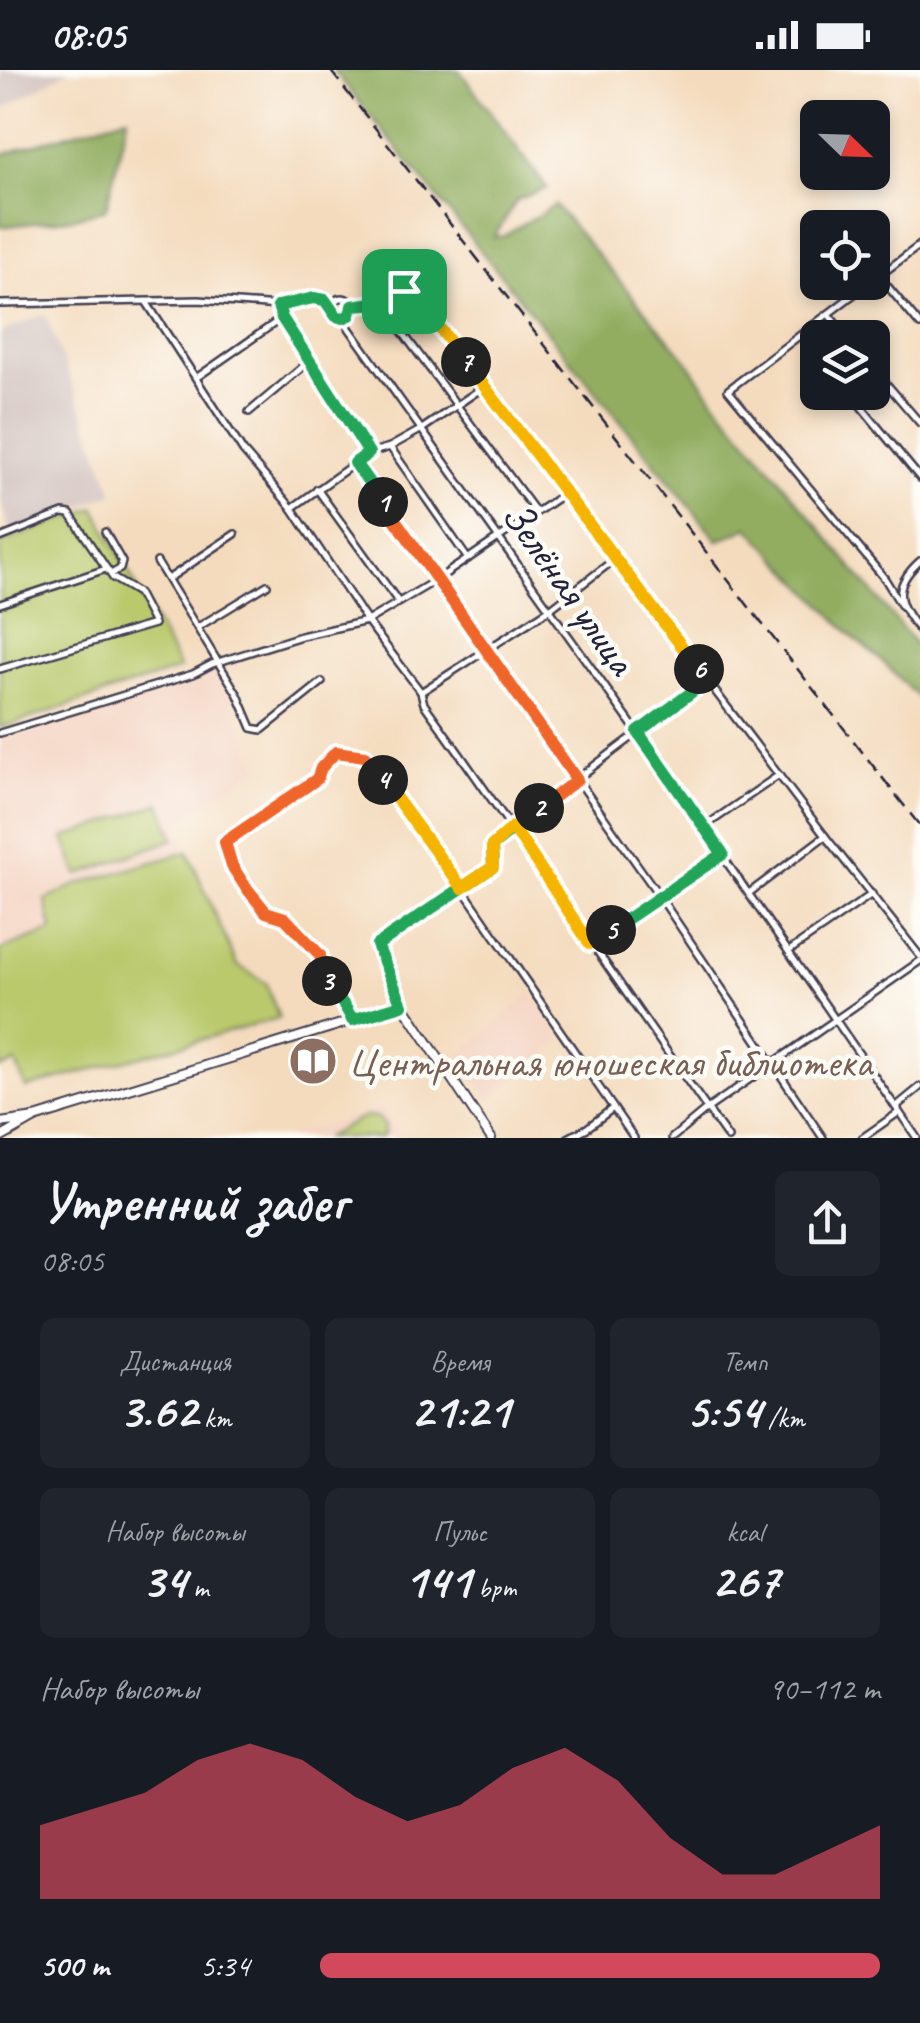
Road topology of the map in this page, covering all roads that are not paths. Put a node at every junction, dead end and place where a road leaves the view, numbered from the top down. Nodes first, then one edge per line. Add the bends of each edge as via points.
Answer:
1 (920, 245) edge
2 (890, 268) edge
3 (890, 289) edge
4 (847, 300) edge
5 (147, 302) junction
6 (380, 302) junction
7 (0, 304) edge
8 (278, 306) junction
9 (332, 306) junction
10 (352, 306) junction
11 (828, 314) junction
12 (282, 318) junction
13 (346, 318) junction
14 (820, 320) edge
15 (833, 320) edge
16 (920, 325) edge
17 (800, 336) edge
18 (311, 360) junction
19 (196, 378) junction
20 (485, 386) junction
21 (890, 388) edge
22 (456, 406) junction
23 (864, 410) edge
24 (249, 412) dead end
25 (920, 423) edge
26 (422, 429) junction
27 (390, 447) junction
28 (369, 453) junction
29 (355, 463) junction
30 (920, 478) edge
31 (316, 490) junction
32 (565, 493) junction
33 (292, 508) junction
34 (536, 512) junction
35 (105, 532) dead end
36 (235, 534) dead end
37 (0, 538) edge
38 (500, 539) junction
39 (468, 559) junction
40 (614, 559) junction
41 (920, 561) edge
42 (158, 562) dead end
43 (109, 571) junction
44 (168, 579) junction
45 (438, 579) junction
46 (886, 579) junction
47 (902, 581) junction
48 (267, 585) dead end
49 (398, 601) junction
50 (0, 604) edge
51 (901, 605) junction
52 (550, 609) junction
53 (368, 621) junction
54 (198, 627) junction
55 (920, 631) edge
56 (487, 649) junction
57 (220, 664) junction
58 (0, 669) edge
59 (708, 680) junction
60 (322, 682) dead end
61 (421, 692) junction
62 (638, 732) junction
63 (0, 733) edge
64 (779, 774) junction
65 (577, 780) junction
66 (513, 827) junction
67 (704, 827) junction
68 (825, 836) junction
69 (723, 854) junction
70 (462, 888) junction
71 (749, 892) junction
72 (872, 894) junction
73 (660, 897) junction
74 (590, 944) junction
75 (790, 951) junction
76 (920, 958) edge
77 (402, 1005) junction
78 (352, 1020) junction
79 (838, 1020) junction
80 (773, 1065) junction
81 (920, 1087) edge
82 (613, 1108) junction
83 (708, 1110) junction
84 (898, 1113) junction
85 (36, 1118) junction
86 (0, 1123) edge
87 (0, 1138) edge
88 (491, 1138) edge
89 (568, 1138) edge
90 (634, 1138) edge
91 (672, 1138) edge
92 (728, 1138) edge
93 (823, 1138) edge
94 (862, 1138) edge
95 (916, 1138) edge

1 - 2 street
3 - 16 street
4 - 11 street
5 - 7 street
5 - 8 street
5 - 19 street
6 - 10 street
6 - 20 street via 404,291 413,294
6 - 22 street
8 - 9 street via 314,298
8 - 12 street
9 - 10 street via 342,298
9 - 13 street, Зелёная улица
10 - 13 street
11 - 14 street
11 - 15 street
12 - 18 street
12 - 19 street
13 - 26 street, Зелёная улица
17 - 46 street via 728,390
18 - 24 street
18 - 28 street
19 - 33 street via 243,451
20 - 22 street
20 - 32 street
21 - 25 street
22 - 26 street
22 - 34 street
23 - 30 street
26 - 27 street
26 - 38 street, Зелёная улица
27 - 28 street
27 - 39 street
28 - 29 street
29 - 31 street
29 - 45 street
31 - 33 street
31 - 49 street
32 - 34 street
32 - 40 street
33 - 53 street
34 - 38 street
35 - 43 street via 122,562
36 - 44 street
37 - 43 street via 70,514
38 - 39 street
38 - 52 street, Зелёная улица
39 - 45 street
40 - 52 street
40 - 59 street
41 - 47 street
42 - 44 street
43 - 50 street
43 - 58 street via 138,593 154,624
44 - 54 street
45 - 49 street
45 - 56 street
46 - 47 street
46 - 51 street
47 - 51 street
48 - 54 street
49 - 53 street
51 - 55 street
52 - 56 street
52 - 62 street, Зелёная улица
53 - 57 street
53 - 61 street
54 - 57 street
56 - 61 street
56 - 65 street
57 - 60 street via 257,731
57 - 63 street
59 - 62 street
59 - 64 street
61 - 66 street
62 - 65 street
62 - 67 street, Зелёная улица
64 - 67 street
64 - 68 street
65 - 66 street
65 - 73 street
66 - 70 street via 492,846 493,867
66 - 74 street
67 - 69 street, Зелёная улица
68 - 71 street
68 - 72 street
69 - 71 street, Зелёная улица
69 - 73 street
70 - 77 street via 377,945
70 - 78 street via 365,756 336,752 317,779 225,842 232,866 266,912 285,918 320,955 322,971
70 - 82 street
71 - 75 street, Зелёная улица
72 - 75 street
72 - 76 street
73 - 74 street
73 - 80 street
74 - 83 street
75 - 79 street, Зелёная улица
76 - 79 street
77 - 78 main road
77 - 88 main road
78 - 85 main road
79 - 80 street
79 - 84 street, Зелёная улица
80 - 83 street
80 - 93 street
81 - 84 street
82 - 89 street
82 - 90 street
83 - 91 street
83 - 92 street
84 - 94 street
84 - 95 street, Зелёная улица
85 - 86 main road
85 - 87 main road

